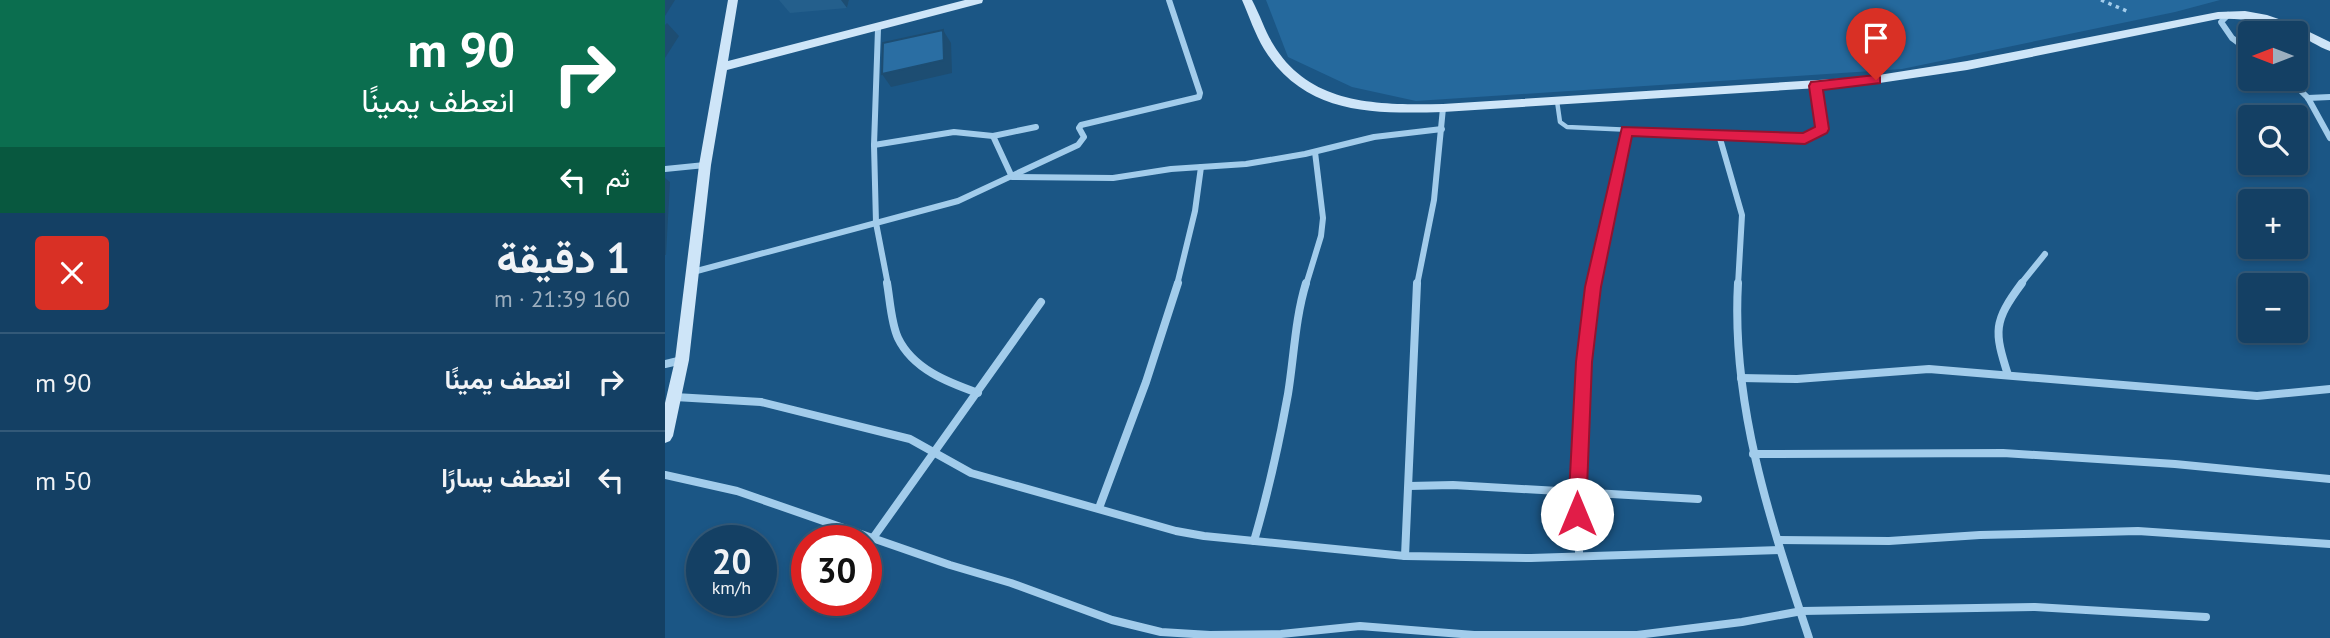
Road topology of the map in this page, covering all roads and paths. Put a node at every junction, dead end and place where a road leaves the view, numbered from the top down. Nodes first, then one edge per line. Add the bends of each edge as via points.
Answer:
1 (733, 0) edge
2 (978, 0) edge
3 (1169, 0) edge
4 (1247, 0) edge
5 (2228, 15) junction
6 (878, 29) junction
7 (2238, 42) edge
8 (2330, 47) edge
9 (722, 67) junction
10 (1816, 86) junction
11 (2301, 91) edge
12 (2330, 97) edge
13 (2308, 98) junction
14 (1557, 101) junction
15 (1443, 108) junction
16 (1036, 127) dead end
17 (1442, 129) junction
18 (1626, 131) junction
19 (1719, 135) junction
20 (993, 136) junction
21 (2330, 138) edge
22 (874, 145) junction
23 (1315, 152) junction
24 (705, 165) junction
25 (1201, 167) junction
26 (665, 169) edge
27 (1011, 177) junction
28 (876, 223) junction
29 (2045, 254) dead end
30 (693, 272) junction
31 (1041, 302) dead end
32 (683, 360) junction
33 (665, 364) edge
34 (2008, 375) junction
35 (1741, 378) junction
36 (2330, 389) edge
37 (978, 393) junction
38 (675, 397) junction
39 (665, 436) edge
40 (936, 453) junction
41 (1753, 454) junction
42 (665, 475) edge
43 (2330, 479) edge
44 (1409, 486) junction
45 (1576, 492) junction
46 (1698, 499) dead end
47 (1100, 508) junction
48 (835, 525) edge
49 (882, 526) edge
50 (882, 541) edge
51 (1254, 541) junction
52 (2330, 544) edge
53 (1779, 545) junction
54 (1405, 556) junction
55 (1579, 556) junction
56 (1802, 611) junction
57 (2206, 617) dead end
58 (1417, 635) edge
59 (1809, 638) edge

1 - 9 street
2 - 6 street
3 - 27 street via 1199,97 1081,125 1084,137 1080,144
4 - 15 street via 1270,49 1303,85 1324,97 1350,106
5 - 7 street via 2221,22
5 - 8 street via 2268,20
5 - 10 street via 1933,73
6 - 9 street
6 - 22 street
9 - 24 street
10 - 14 street
10 - 19 lane via 1823,117 1822,129 1816,134 1805,138
11 - 13 street
12 - 13 street
13 - 21 street
14 - 15 street
14 - 18 lane via 1560,122 1567,127
15 - 17 street
16 - 20 street
17 - 23 street via 1374,136
17 - 44 street via 1415,305
18 - 19 lane
18 - 45 street via 1593,287
19 - 35 street via 1742,215 1737,301
20 - 22 street via 962,132
20 - 27 street
22 - 28 street
23 - 25 street
23 - 51 street via 1324,218 1300,303 1288,393
24 - 26 street
24 - 30 street
25 - 27 street via 1113,178
25 - 47 street via 1183,267
27 - 28 street via 958,201
28 - 30 street
28 - 37 street via 897,336 908,353 939,379
29 - 34 street via 2011,299 1998,325
30 - 32 street
31 - 37 street
32 - 33 street
32 - 38 street
34 - 35 street via 1905,369 1797,379
34 - 36 street via 2257,396
35 - 41 street
37 - 40 street
38 - 39 street
38 - 40 street via 761,402 910,439
40 - 47 street via 951,466 971,473
40 - 49 street
41 - 43 street via 2003,453
41 - 53 street
42 - 48 street via 737,491
44 - 45 street
44 - 54 street
45 - 46 street
45 - 55 street
47 - 51 street via 1176,531
50 - 58 street via 1147,630 1281,634 1360,626
51 - 54 street
52 - 53 street via 2138,531
53 - 55 street
53 - 56 street
54 - 55 street
56 - 57 street via 2049,607
56 - 58 street via 1637,635
56 - 59 street

